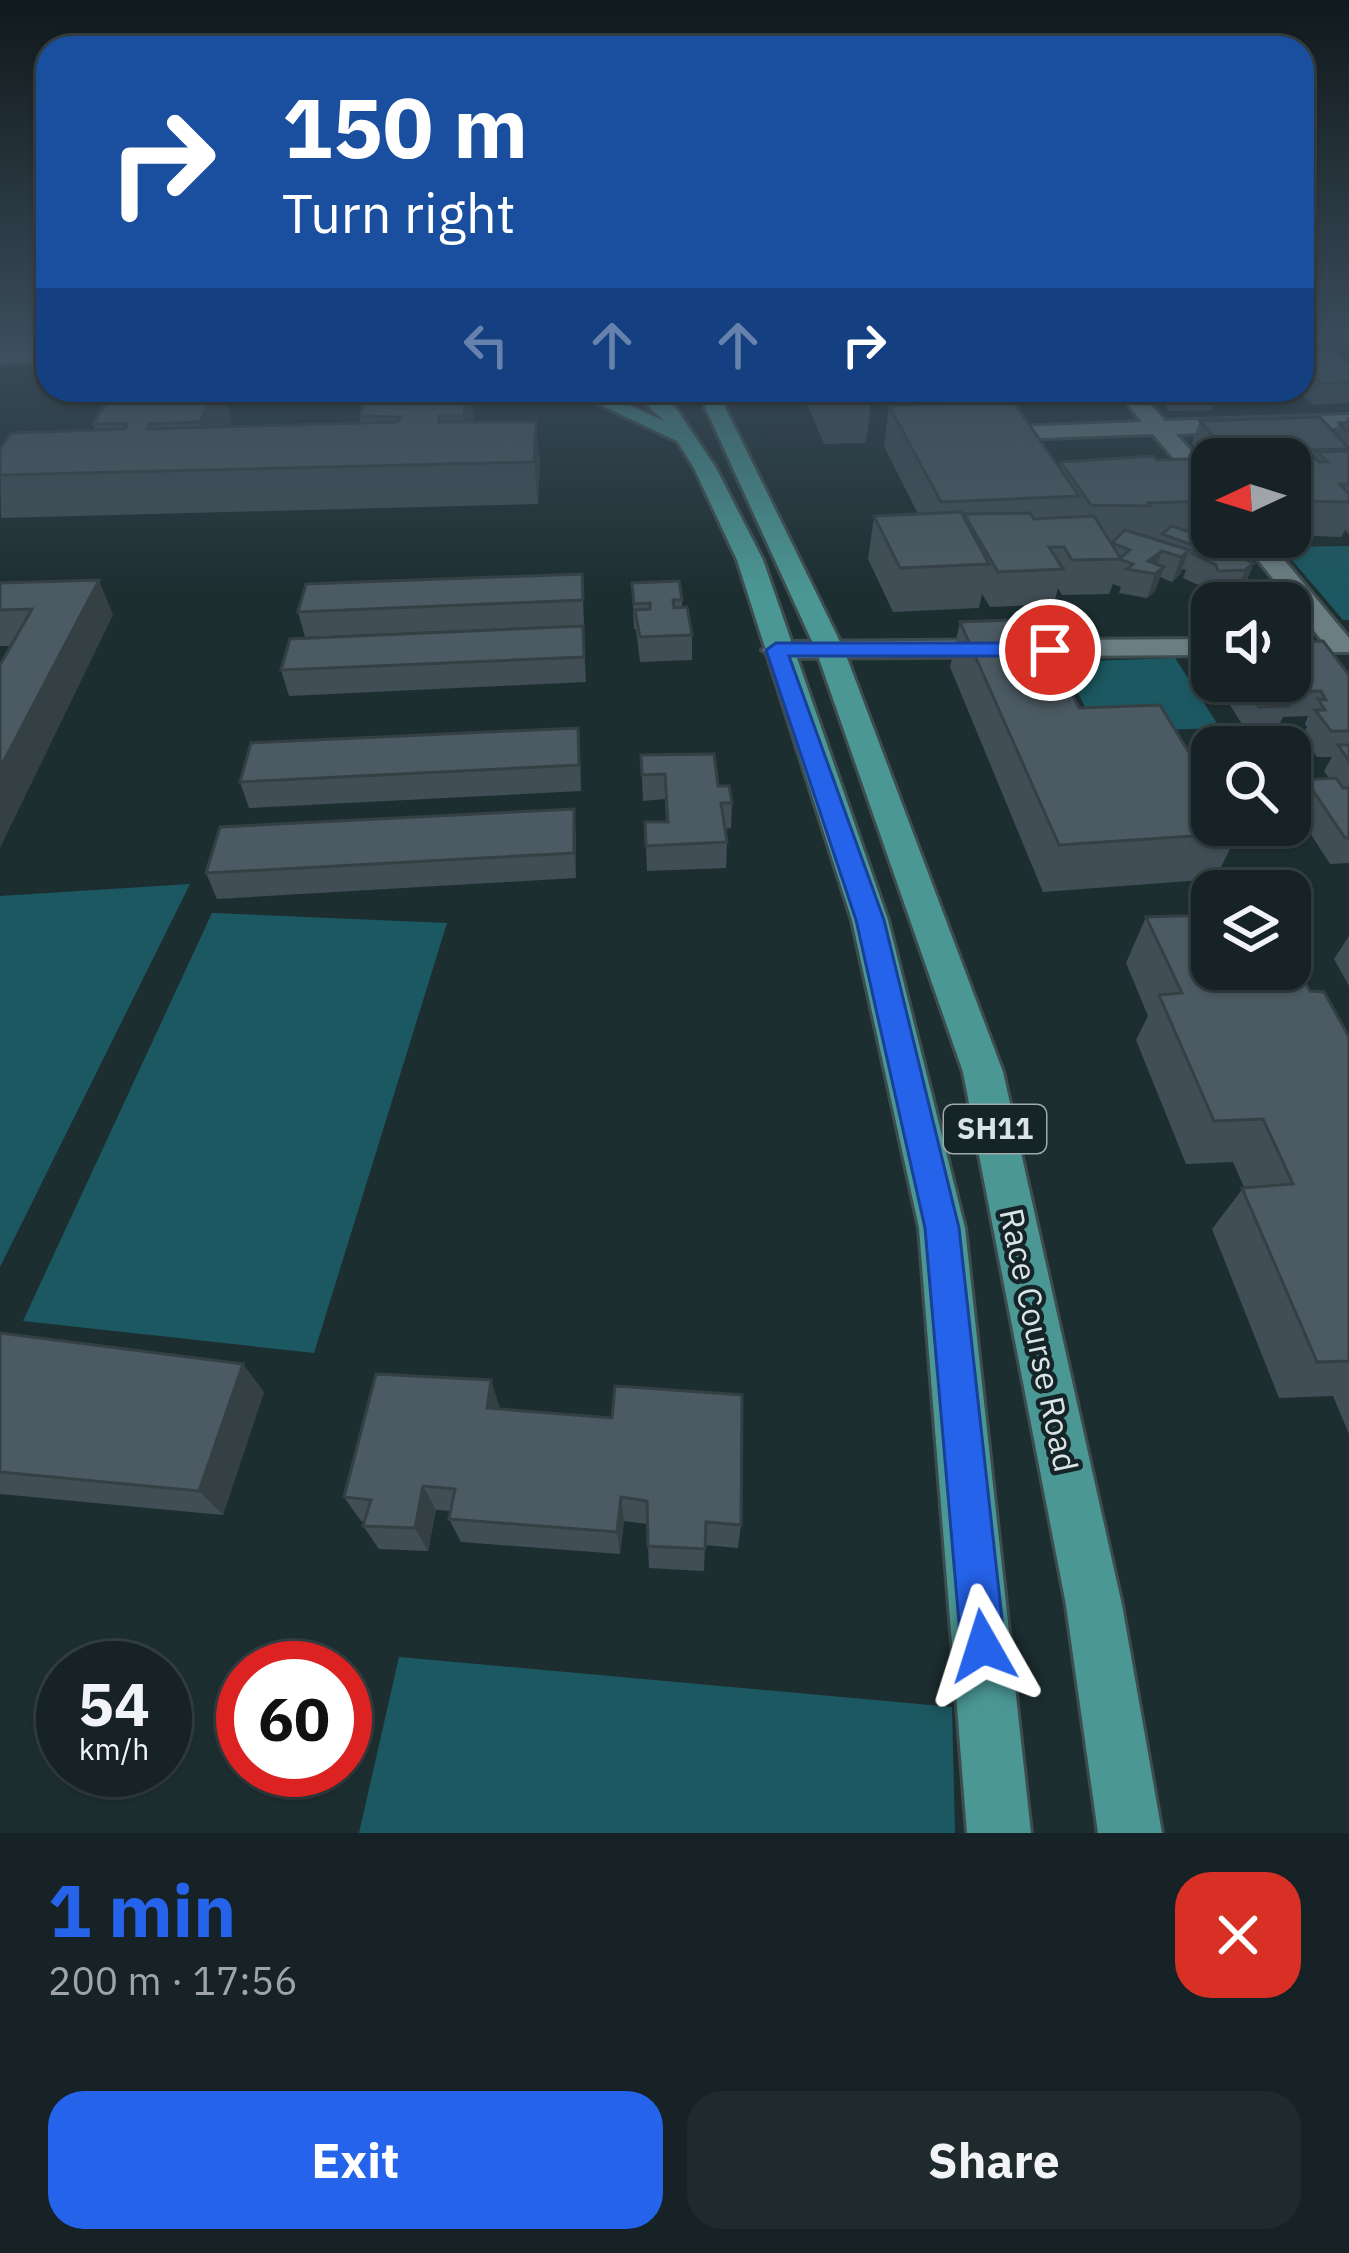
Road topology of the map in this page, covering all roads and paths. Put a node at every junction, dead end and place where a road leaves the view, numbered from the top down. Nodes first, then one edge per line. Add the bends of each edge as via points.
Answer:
1 (650, 423) edge
2 (676, 423) edge
3 (722, 423) edge
4 (1157, 423) edge
5 (1308, 423) edge
6 (1162, 428) junction
7 (970, 435) edge
8 (686, 439) junction
9 (1191, 463) edge
10 (1267, 558) edge
11 (1328, 646) edge
12 (1191, 647) edge
13 (776, 650) junction
14 (830, 650) junction
15 (1349, 682) edge
16 (999, 1833) edge
17 (1130, 1833) edge

1 - 8 main road
2 - 8 main road, SH11
3 - 14 main road, Race Course Road / SH11
4 - 6 street
5 - 6 street
6 - 7 street
6 - 9 street
8 - 13 main road, SH11 via 750,560
10 - 11 street
11 - 15 street
12 - 14 street
13 - 14 street
13 - 16 main road, SH11 via 870,920 942,1228
14 - 17 main road, Race Course Road / SH11 via 983,1072 1094,1605

